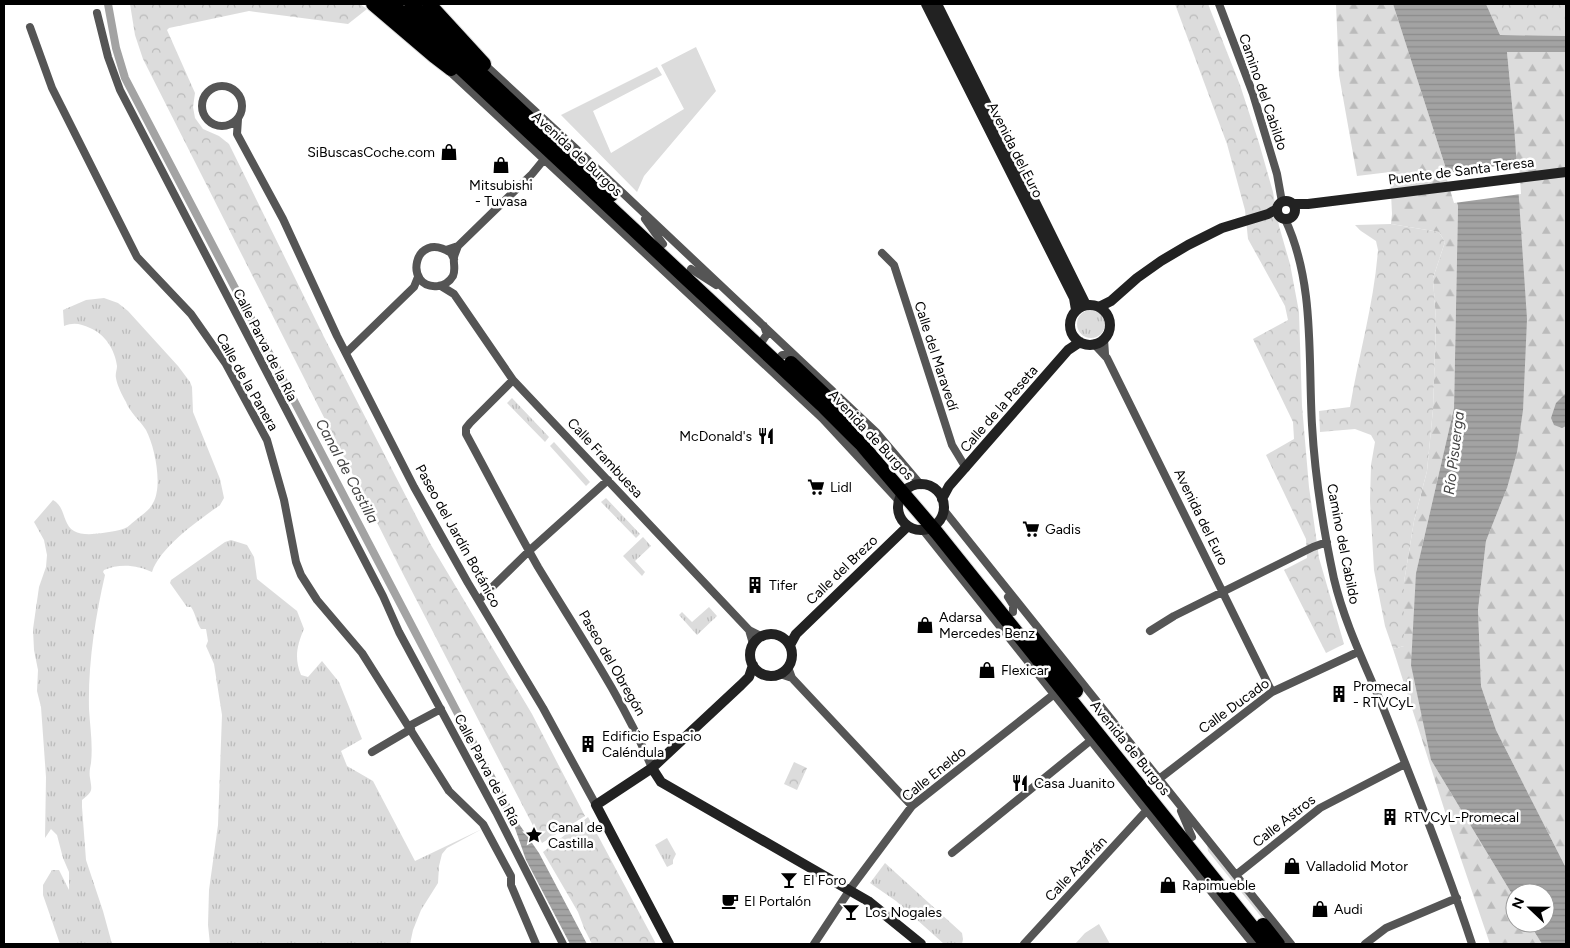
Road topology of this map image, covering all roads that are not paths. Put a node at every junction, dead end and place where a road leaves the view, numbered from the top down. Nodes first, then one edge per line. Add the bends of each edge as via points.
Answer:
1 (373, 4) edge
2 (392, 4) edge
3 (410, 4) edge
4 (429, 4) edge
5 (926, 4) edge
6 (937, 4) edge
7 (1219, 4) edge
8 (97, 13) dead end
9 (30, 27) dead end
10 (434, 56) junction
11 (484, 64) junction
12 (492, 98) junction
13 (509, 99) junction
14 (238, 119) junction
15 (225, 126) junction
16 (237, 134) junction
17 (574, 147) junction
18 (550, 152) junction
19 (1566, 172) edge
20 (609, 206) junction
21 (636, 206) junction
22 (1286, 210) junction
23 (630, 240) junction
24 (663, 244) junction
25 (458, 246) junction
26 (446, 250) junction
27 (882, 253) dead end
28 (454, 259) junction
29 (691, 269) junction
30 (452, 278) junction
31 (421, 280) junction
32 (441, 286) junction
33 (454, 294) junction
34 (732, 296) junction
35 (1086, 305) junction
36 (1076, 310) junction
37 (1102, 310) junction
38 (762, 336) junction
39 (1104, 339) junction
40 (1077, 340) junction
41 (738, 341) junction
42 (1094, 344) junction
43 (346, 353) junction
44 (1105, 354) junction
45 (779, 358) junction
46 (799, 360) junction
47 (777, 377) junction
48 (514, 380) junction
49 (824, 407) junction
50 (838, 407) junction
51 (864, 421) junction
52 (844, 442) junction
53 (966, 468) junction
54 (608, 480) junction
55 (949, 486) junction
56 (935, 490) junction
57 (909, 491) junction
58 (936, 517) junction
59 (908, 526) junction
60 (1327, 542) junction
61 (529, 551) junction
62 (993, 571) junction
63 (1223, 591) junction
64 (478, 600) junction
65 (1012, 612) junction
66 (995, 621) junction
67 (749, 630) junction
68 (1150, 631) dead end
69 (761, 636) junction
70 (1047, 638) junction
71 (787, 641) junction
72 (753, 644) junction
73 (1358, 652) junction
74 (1047, 662) junction
75 (753, 665) junction
76 (784, 670) junction
77 (762, 674) junction
78 (748, 677) junction
79 (1059, 686) junction
80 (1272, 692) junction
81 (1060, 703) junction
82 (441, 709) junction
83 (1114, 723) junction
84 (410, 728) junction
85 (1088, 737) junction
86 (372, 752) dead end
87 (1118, 759) junction
88 (1405, 764) junction
89 (652, 768) junction
90 (1159, 779) junction
91 (1177, 802) junction
92 (596, 805) junction
93 (912, 806) junction
94 (1147, 810) junction
95 (1192, 837) junction
96 (952, 853) dead end
97 (525, 870) junction
98 (1236, 875) junction
99 (511, 876) junction
100 (1212, 877) junction
101 (850, 890) junction
102 (1457, 898) junction
103 (1224, 908) junction
104 (536, 944) edge
105 (562, 944) edge
106 (669, 944) edge
107 (814, 944) edge
108 (921, 944) edge
109 (1024, 944) edge
110 (1253, 944) edge
111 (1266, 944) edge
112 (1278, 944) edge
113 (1291, 944) edge
114 (1365, 944) edge
115 (1472, 944) edge

1 - 10 highway
2 - 12 highway, Avenida de Burgos
3 - 13 highway, Avenida de Burgos
4 - 11 highway
5 - 36 street, Avenida del Euro via 1074,298
6 - 35 street, Avenida del Euro
7 - 22 street, Camino del Cabildo via 1254,94
8 - 82 street, Calle Parva de la Ría via 120,90
9 - 84 street, Calle de la Panera via 52,88 137,257 191,314 226,364 267,440 301,574 317,600 362,653
10 - 12 highway
10 - 18 street, Avenida de Burgos
11 - 13 highway
11 - 17 street, Avenida de Burgos
12 - 18 highway, Avenida de Burgos
13 - 18 highway, Avenida de Burgos
14 - 15 street
14 - 15 street via 243,108 240,95 229,87 215,87 205,96 202,109 213,124
14 - 16 street
15 - 16 street, Paseo del Jardín Botánico
16 - 43 street, Paseo del Jardín Botánico via 283,219
17 - 18 street via 561,140
17 - 21 street, Avenida de Burgos
18 - 20 highway, Avenida de Burgos
18 - 23 street, Avenida de Burgos
18 - 24 highway, Avenida de Burgos
18 - 25 street via 532,174
19 - 22 street, Puente de Santa Teresa via 1308,204
20 - 23 street
20 - 38 highway, Avenida de Burgos
21 - 24 street
21 - 34 street, Avenida de Burgos
22 - 37 street via 1222,228 1188,245 1137,278
22 - 60 street, Camino del Cabildo via 1306,295 1314,449
23 - 41 street, Avenida de Burgos
24 - 29 highway, Avenida de Burgos
25 - 26 street
25 - 28 street
26 - 28 street
26 - 31 street via 432,247 421,253 416,265
27 - 53 street, Calle del Maravedí via 894,265 952,445
28 - 30 street
29 - 34 street
29 - 38 highway, Avenida de Burgos
30 - 32 street
30 - 33 street, Calle Frambuesa
31 - 32 street via 435,287
31 - 43 street
32 - 33 street, Calle Frambuesa
33 - 48 street, Calle Frambuesa
34 - 38 street, Avenida de Burgos
35 - 36 street
35 - 37 street
36 - 40 street via 1070,324
37 - 39 street via 1110,327
38 - 41 street via 750,347
38 - 45 highway, Avenida de Burgos
38 - 46 street, Avenida de Burgos
39 - 42 street
39 - 44 street, Avenida del Euro
40 - 42 street
40 - 53 street, Calle de la Peseta
41 - 47 street, Avenida de Burgos
42 - 44 street, Avenida del Euro
43 - 64 street, Paseo del Jardín Botánico via 414,487
44 - 63 street, Avenida del Euro
45 - 46 street via 789,355
45 - 47 street via 774,368
45 - 49 highway, Avenida de Burgos
45 - 50 highway, Avenida de Burgos
46 - 51 street, Avenida de Burgos
47 - 52 street, Avenida de Burgos
48 - 54 street, Calle Frambuesa
48 - 61 street, Paseo del Obregón via 470,423 466,434
49 - 52 street via 843,435
49 - 57 highway, Avenida de Burgos
50 - 51 street
50 - 57 highway, Avenida de Burgos
51 - 57 street, Avenida de Burgos via 877,433
52 - 57 street, Avenida de Burgos
53 - 55 street, Calle de la Peseta
54 - 61 street
54 - 67 street, Calle Frambuesa
55 - 56 street
55 - 58 street, Calle de la Peseta
56 - 57 street via 927,486
56 - 58 street
57 - 58 highway, Avenida de Burgos
57 - 59 street via 898,509
58 - 59 street
58 - 62 street, Avenida de Burgos
58 - 65 highway, Avenida de Burgos
58 - 66 street, Avenida de Burgos
58 - 74 highway, Avenida de Burgos
59 - 71 street, Calle del Brezo
60 - 63 street
60 - 73 street, Camino del Cabildo via 1344,615
61 - 64 street
61 - 89 street, Paseo del Obregón via 596,658
62 - 65 street via 1013,604
62 - 70 street, Avenida de Burgos
63 - 68 street
63 - 80 street, Avenida del Euro
64 - 92 street, Paseo del Jardín Botánico
65 - 74 highway, Avenida de Burgos
66 - 74 street via 1032,661
66 - 79 street, Avenida de Burgos
67 - 69 street, Calle Frambuesa
67 - 72 street, Calle Frambuesa
69 - 71 street via 771,633
69 - 72 street
70 - 74 street via 1054,653
70 - 83 street, Avenida de Burgos
71 - 76 street via 792,655
72 - 75 street via 750,652
73 - 80 street, Calle Ducado
73 - 88 street, Camino del Cabildo
74 - 79 highway, Avenida de Burgos
75 - 77 street
75 - 78 street
76 - 77 street via 770,676
76 - 93 street
77 - 78 street
78 - 89 street
79 - 81 street, Avenida de Burgos
79 - 81 street
79 - 83 street via 1072,678 1103,715
79 - 87 highway, Avenida de Burgos
79 - 93 street, Calle Eneldo
79 - 95 highway, Avenida de Burgos
80 - 90 street, Calle Ducado
81 - 85 street, Avenida de Burgos
82 - 84 street, Calle Parva de la Ría
82 - 97 street, Calle Parva de la Ría
83 - 90 street, Avenida de Burgos
84 - 86 street
84 - 99 street, Calle de la Panera via 449,791 483,824
85 - 87 street
85 - 94 street, Avenida de Burgos
85 - 96 street, Avenida de Burgos
87 - 100 highway, Avenida de Burgos
88 - 98 street, Calle Astros via 1320,808
88 - 102 street, Camino del Cabildo
89 - 92 street
89 - 101 street, Paseo del Obregón via 660,782
90 - 91 street, Avenida de Burgos
91 - 95 street
91 - 98 street, Avenida de Burgos
92 - 106 street, Paseo del Jardín Botánico
93 - 101 street, Calle Eneldo
94 - 103 street, Avenida de Burgos
94 - 109 street, Calle Azafrán
95 - 112 highway, Avenida de Burgos
97 - 99 street
97 - 105 street, Calle Parva de la Ría
98 - 113 street, Avenida de Burgos
99 - 104 street, Calle de la Panera via 511,885
100 - 103 street
100 - 111 highway, Avenida de Burgos
101 - 107 street, Calle Eneldo
101 - 108 street, Paseo del Obregón
102 - 114 street via 1386,928
102 - 115 street, Camino del Cabildo
103 - 110 street, Avenida de Burgos

